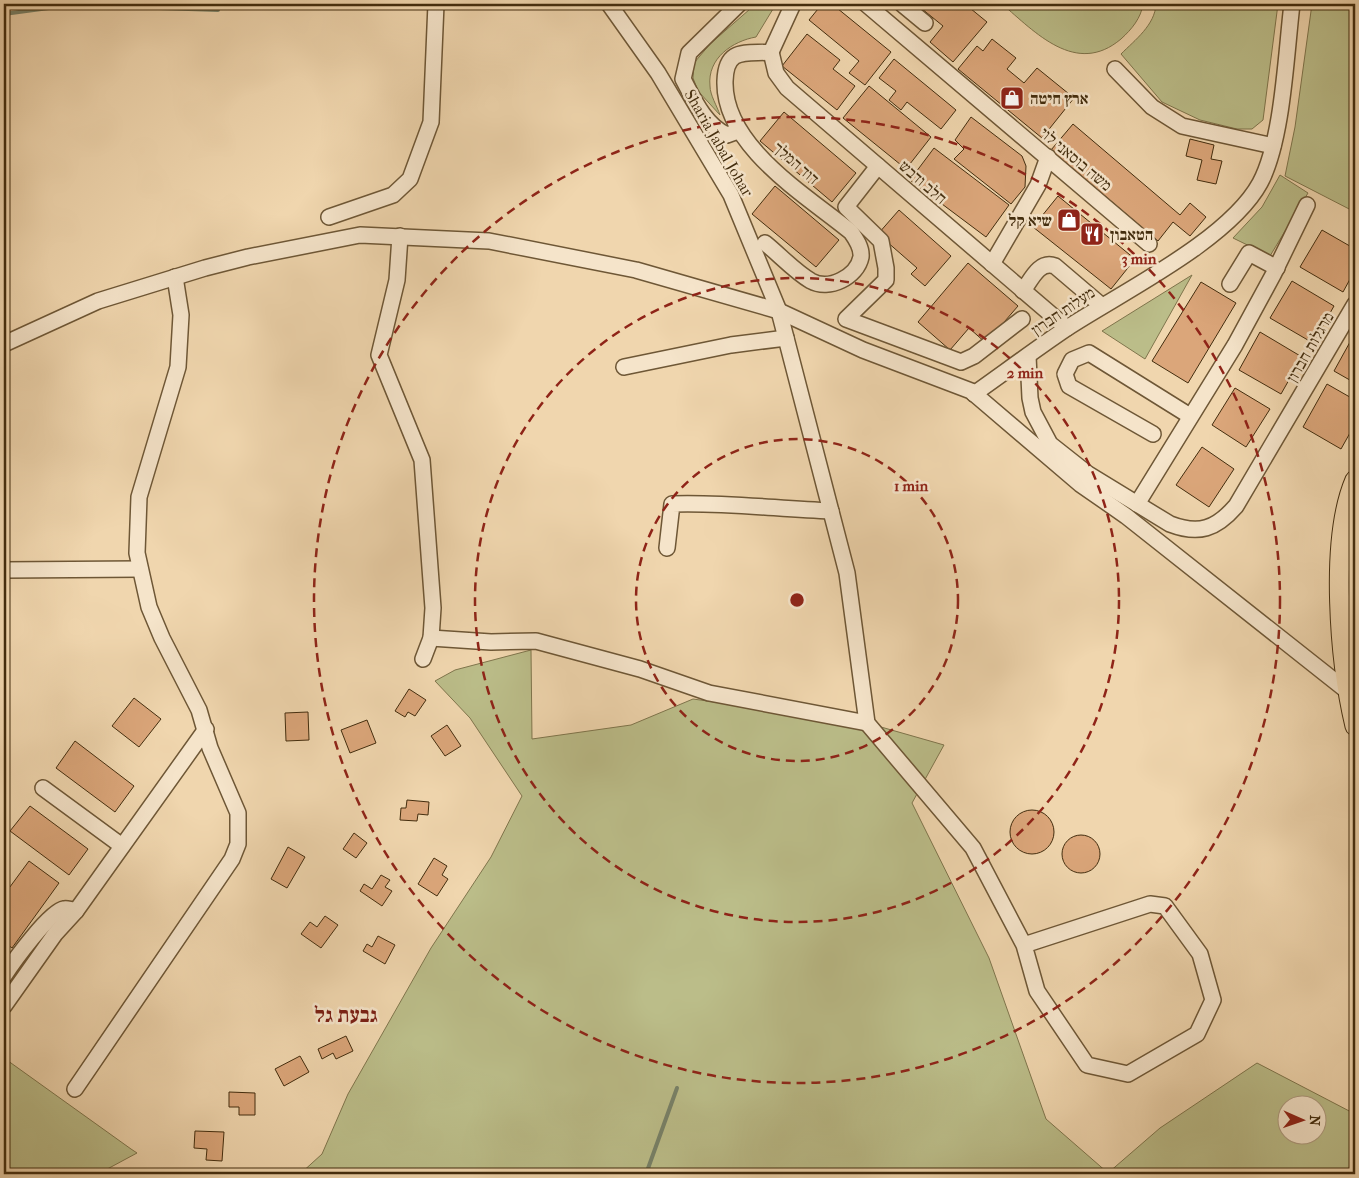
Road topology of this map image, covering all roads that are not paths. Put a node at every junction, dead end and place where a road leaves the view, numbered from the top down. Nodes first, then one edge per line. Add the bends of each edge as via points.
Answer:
1 (436, 4) edge
2 (609, 4) edge
3 (739, 4) edge
4 (793, 4) edge
5 (902, 4) edge
6 (1292, 4) edge
7 (873, 6) edge
8 (925, 23) dead end
9 (771, 52) junction
10 (1116, 69) dead end
11 (738, 131) junction
12 (1273, 146) junction
13 (1048, 157) junction
14 (878, 166) junction
15 (1307, 205) dead end
16 (329, 217) dead end
17 (400, 236) junction
18 (765, 243) dead end
19 (1149, 244) dead end
20 (992, 264) junction
21 (1277, 268) junction
22 (175, 277) junction
23 (1230, 284) dead end
24 (1023, 291) junction
25 (1355, 304) edge
26 (1102, 306) junction
27 (778, 311) junction
28 (1022, 319) dead end
29 (1067, 328) junction
30 (786, 338) junction
31 (4, 344) edge
32 (1028, 356) junction
33 (624, 367) dead end
34 (974, 394) junction
35 (1190, 416) junction
36 (1152, 434) dead end
37 (1355, 480) edge
38 (1137, 504) junction
39 (830, 510) junction
40 (667, 548) dead end
41 (140, 569) junction
42 (4, 570) edge
43 (1348, 619) edge
44 (432, 638) junction
45 (423, 659) dead end
46 (1346, 690) junction
47 (867, 723) junction
48 (1355, 726) edge
49 (206, 730) junction
50 (43, 788) dead end
51 (122, 846) junction
52 (76, 911) junction
53 (1024, 945) junction
54 (4, 976) edge
55 (4, 1006) edge
56 (75, 1089) dead end

1 - 16 street via 431,122 410,179 393,195
2 - 27 street, Sharia Jabal Johar via 658,73 731,195
3 - 11 street via 689,53 683,79 715,129 727,135
4 - 9 street
5 - 8 street
6 - 12 street, מעלות חברון
7 - 13 street, משה בוסאני לוי
9 - 11 street, דוד המלך via 739,53 726,65 724,94
9 - 14 street, חלב ודבש via 776,73 787,88
10 - 12 street via 1152,107 1182,126
11 - 18 street, דוד המלך via 774,169 852,232 859,244 861,257 849,276 837,282 812,282
12 - 26 street, מעלות חברון via 1260,183 1230,220 1196,247
13 - 19 street, משה בוסאני לוי
13 - 20 street via 1038,185
14 - 20 street, חלב ודבש
14 - 28 street via 846,207 881,241 886,280 846,319 961,362 974,356
15 - 21 street
17 - 22 street via 360,236 322,242 248,257
17 - 27 street via 489,241 616,266 720,292
17 - 44 street via 397,280 380,355 422,460
20 - 24 street, חלב ודבש
21 - 23 street via 1249,252
21 - 35 street
22 - 31 street via 98,301
22 - 41 street via 181,315 178,367 138,497 136,524
24 - 26 street via 1041,266 1048,264 1055,266
24 - 29 street, חלב ודבש
25 - 38 street, מרגלות חברון via 1236,506 1224,520 1201,530 1181,528
26 - 29 street, מעלות חברון
27 - 30 street, Sharia Jabal Johar
27 - 34 street via 863,350
29 - 32 street, מעלות חברון
30 - 33 street via 731,345
30 - 39 street, Sharia Jabal Johar
32 - 34 street, מעלות חברון
32 - 38 street, מרגלות חברון via 1033,412 1050,444 1088,474
34 - 46 street via 1080,484 1126,516
35 - 36 street via 1090,353 1072,360 1066,374 1069,386
35 - 38 street
37 - 43 main road via 1343,533
39 - 40 street via 708,502 672,504
39 - 47 street, Sharia Jabal Johar via 847,573
41 - 42 street
41 - 49 street via 149,607
43 - 46 main road
44 - 45 street
44 - 47 street via 536,641 640,669 709,693
46 - 48 main road
47 - 53 street via 973,848
49 - 51 street
49 - 56 street via 210,748 238,814 238,844 232,859
50 - 51 street
51 - 52 street
52 - 54 street via 64,908 54,914
52 - 55 street via 55,934
53 - 53 street via 1150,904 1165,906 1200,954 1213,1000 1197,1034 1128,1074 1087,1065 1038,990

